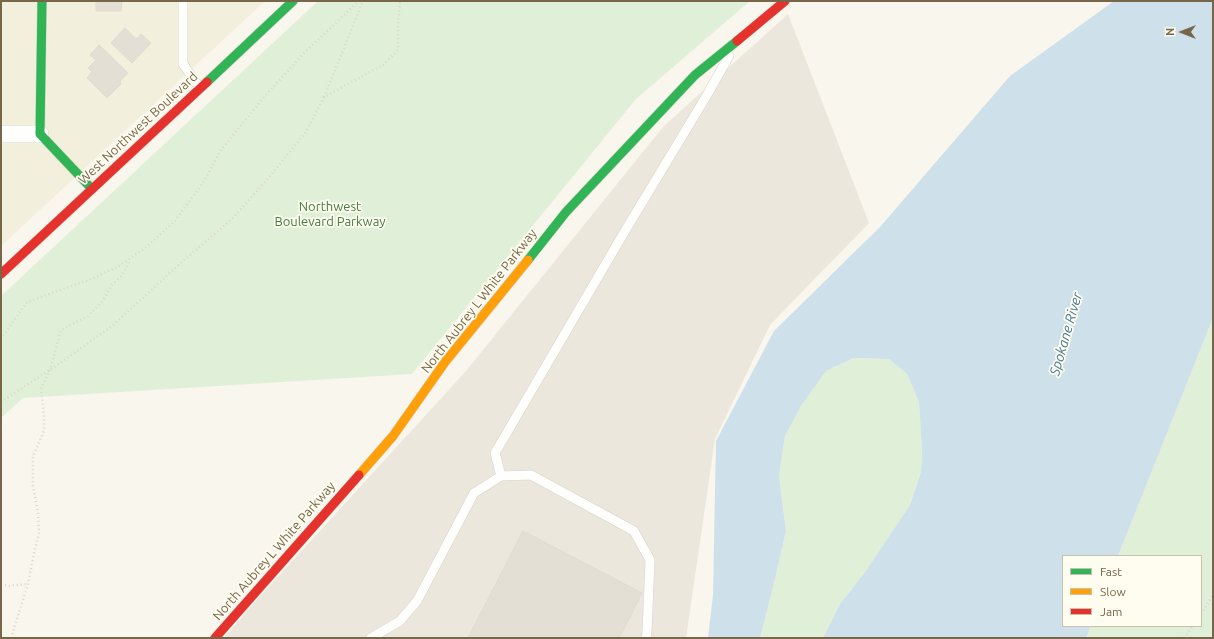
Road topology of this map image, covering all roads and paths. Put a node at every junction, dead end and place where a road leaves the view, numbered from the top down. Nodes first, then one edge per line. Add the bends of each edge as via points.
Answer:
1 (42, 1) edge
2 (183, 1) edge
3 (294, 1) edge
4 (359, 1) edge
5 (363, 1) edge
6 (402, 1) edge
7 (785, 1) edge
8 (737, 40) junction
9 (200, 88) junction
10 (324, 97) junction
11 (1, 134) edge
12 (40, 134) junction
13 (92, 190) junction
14 (130, 258) junction
15 (1, 274) edge
16 (1, 339) edge
17 (50, 370) junction
18 (1, 402) edge
19 (501, 476) junction
20 (1, 584) edge
21 (28, 584) junction
22 (1213, 597) edge
23 (1202, 613) edge
24 (1192, 627) edge
25 (11, 638) edge
26 (215, 638) edge
27 (371, 638) edge
28 (646, 638) edge
29 (1184, 638) edge

1 - 12 street
2 - 9 lane via 183,64
3 - 9 street, West Northwest Boulevard
4 - 14 path via 304,53 265,96 221,150 204,181 175,221
5 - 10 path
6 - 10 path via 398,24 398,50 383,66
7 - 8 street, North Aubrey L White Parkway
8 - 19 lane via 495,453
8 - 26 street, North Aubrey L White Parkway via 695,75 566,212 445,362 393,436
9 - 13 street, West Northwest Boulevard
10 - 17 path via 306,132 232,218 112,326
11 - 12 street
12 - 13 street
13 - 15 street, West Northwest Boulevard
14 - 16 path via 94,278 27,302
14 - 17 path via 123,274 112,285 102,302 88,316 61,330
17 - 18 path
17 - 21 path via 41,388 44,431 33,456 33,486 39,533
19 - 27 lane via 474,493 417,601 400,620
19 - 28 lane via 531,475 634,531 650,560
20 - 21 path
21 - 25 path
22 - 23 path
24 - 29 path

